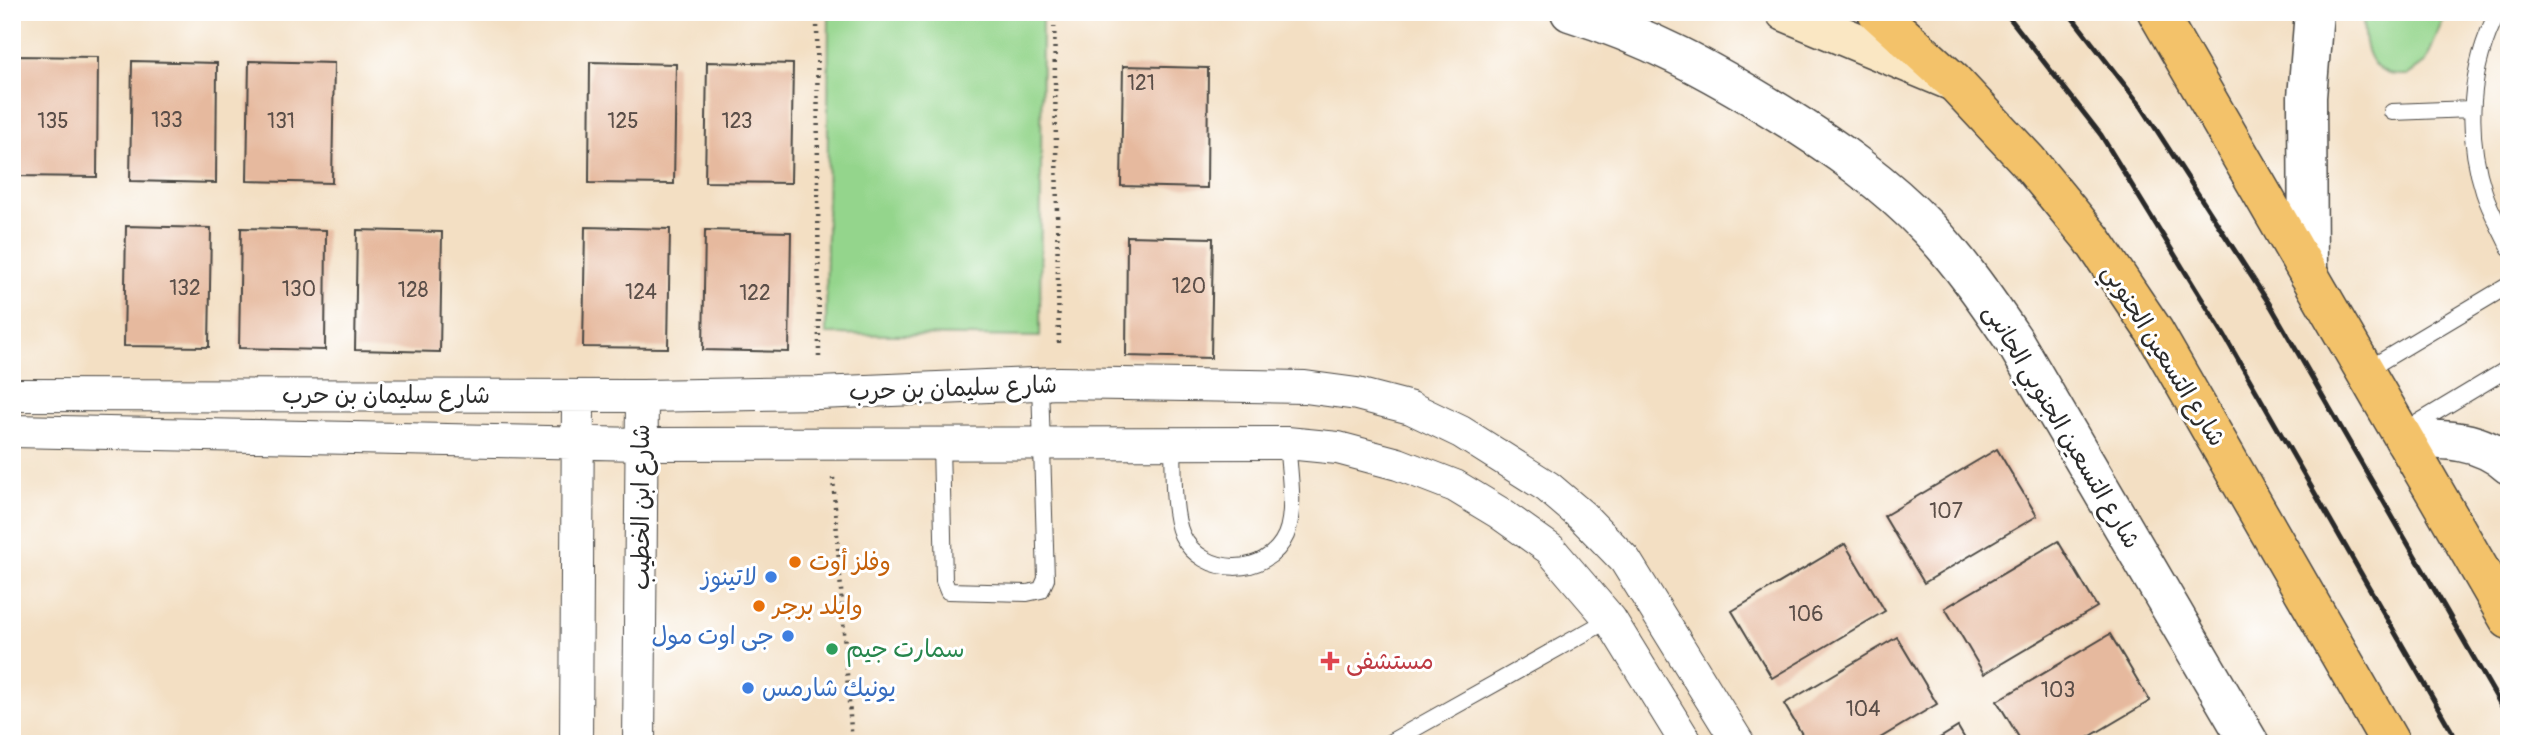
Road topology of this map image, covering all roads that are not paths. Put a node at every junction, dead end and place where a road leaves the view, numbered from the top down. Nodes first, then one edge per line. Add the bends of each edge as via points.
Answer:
1 (1570, 12) edge
2 (1785, 12) edge
3 (1877, 12) edge
4 (2157, 12) edge
5 (2314, 12) edge
6 (2498, 12) edge
7 (1953, 81) junction
8 (2472, 108) junction
9 (2392, 112) dead end
10 (2509, 247) edge
11 (2308, 273) junction
12 (2509, 285) edge
13 (2509, 368) edge
14 (2365, 372) junction
15 (1050, 383) junction
16 (12, 395) edge
17 (578, 396) junction
18 (642, 396) junction
19 (12, 431) edge
20 (2402, 436) junction
21 (578, 443) junction
22 (941, 443) junction
23 (1287, 443) junction
24 (641, 444) junction
25 (1041, 444) junction
26 (1173, 444) junction
27 (2509, 465) edge
28 (1610, 619) junction
29 (2509, 620) edge
30 (576, 744) edge
31 (639, 744) edge
32 (1387, 744) edge
33 (1687, 744) edge
34 (1739, 744) edge
35 (2250, 744) edge
36 (2391, 744) edge

1 - 35 street, شارع التسعين الجنوبي الجانبى via 1658,45 1717,74 1829,144 1882,184 1930,230 2013,339
2 - 7 main road
3 - 7 highway, شارع التسعين الجنوبي
4 - 11 highway
5 - 11 street via 2307,97
6 - 8 lane via 2478,64
7 - 36 highway, شارع التسعين الجنوبي via 2092,239 2154,331
8 - 9 lane
8 - 10 lane via 2477,165
11 - 14 highway
12 - 14 lane
13 - 20 lane
14 - 20 highway
15 - 18 street, شارع سليمان بن حرب
15 - 25 lane
15 - 34 street, شارع سليمان بن حرب via 1306,387 1411,408 1461,432 1548,487 1625,560
16 - 17 street, شارع سليمان بن حرب
17 - 18 street, شارع سليمان بن حرب
17 - 21 street
18 - 24 street, شارع ابن الخطيب
19 - 21 street, شارع سليمان بن حرب
20 - 27 street via 2477,445
20 - 29 highway
21 - 24 street, شارع سليمان بن حرب
21 - 30 street
22 - 24 street, شارع سليمان بن حرب
22 - 25 street, شارع سليمان بن حرب
22 - 25 lane via 944,581 948,591 958,593 1036,592 1045,585
23 - 26 street, شارع سليمان بن حرب
23 - 26 lane via 1291,513 1286,535 1274,553 1255,564 1234,568 1213,565 1195,553 1182,535
23 - 28 street, شارع سليمان بن حرب via 1338,448 1455,486 1550,549
24 - 31 street, شارع ابن الخطيب
25 - 26 street, شارع سليمان بن حرب
28 - 32 lane
28 - 33 street, شارع سليمان بن حرب

